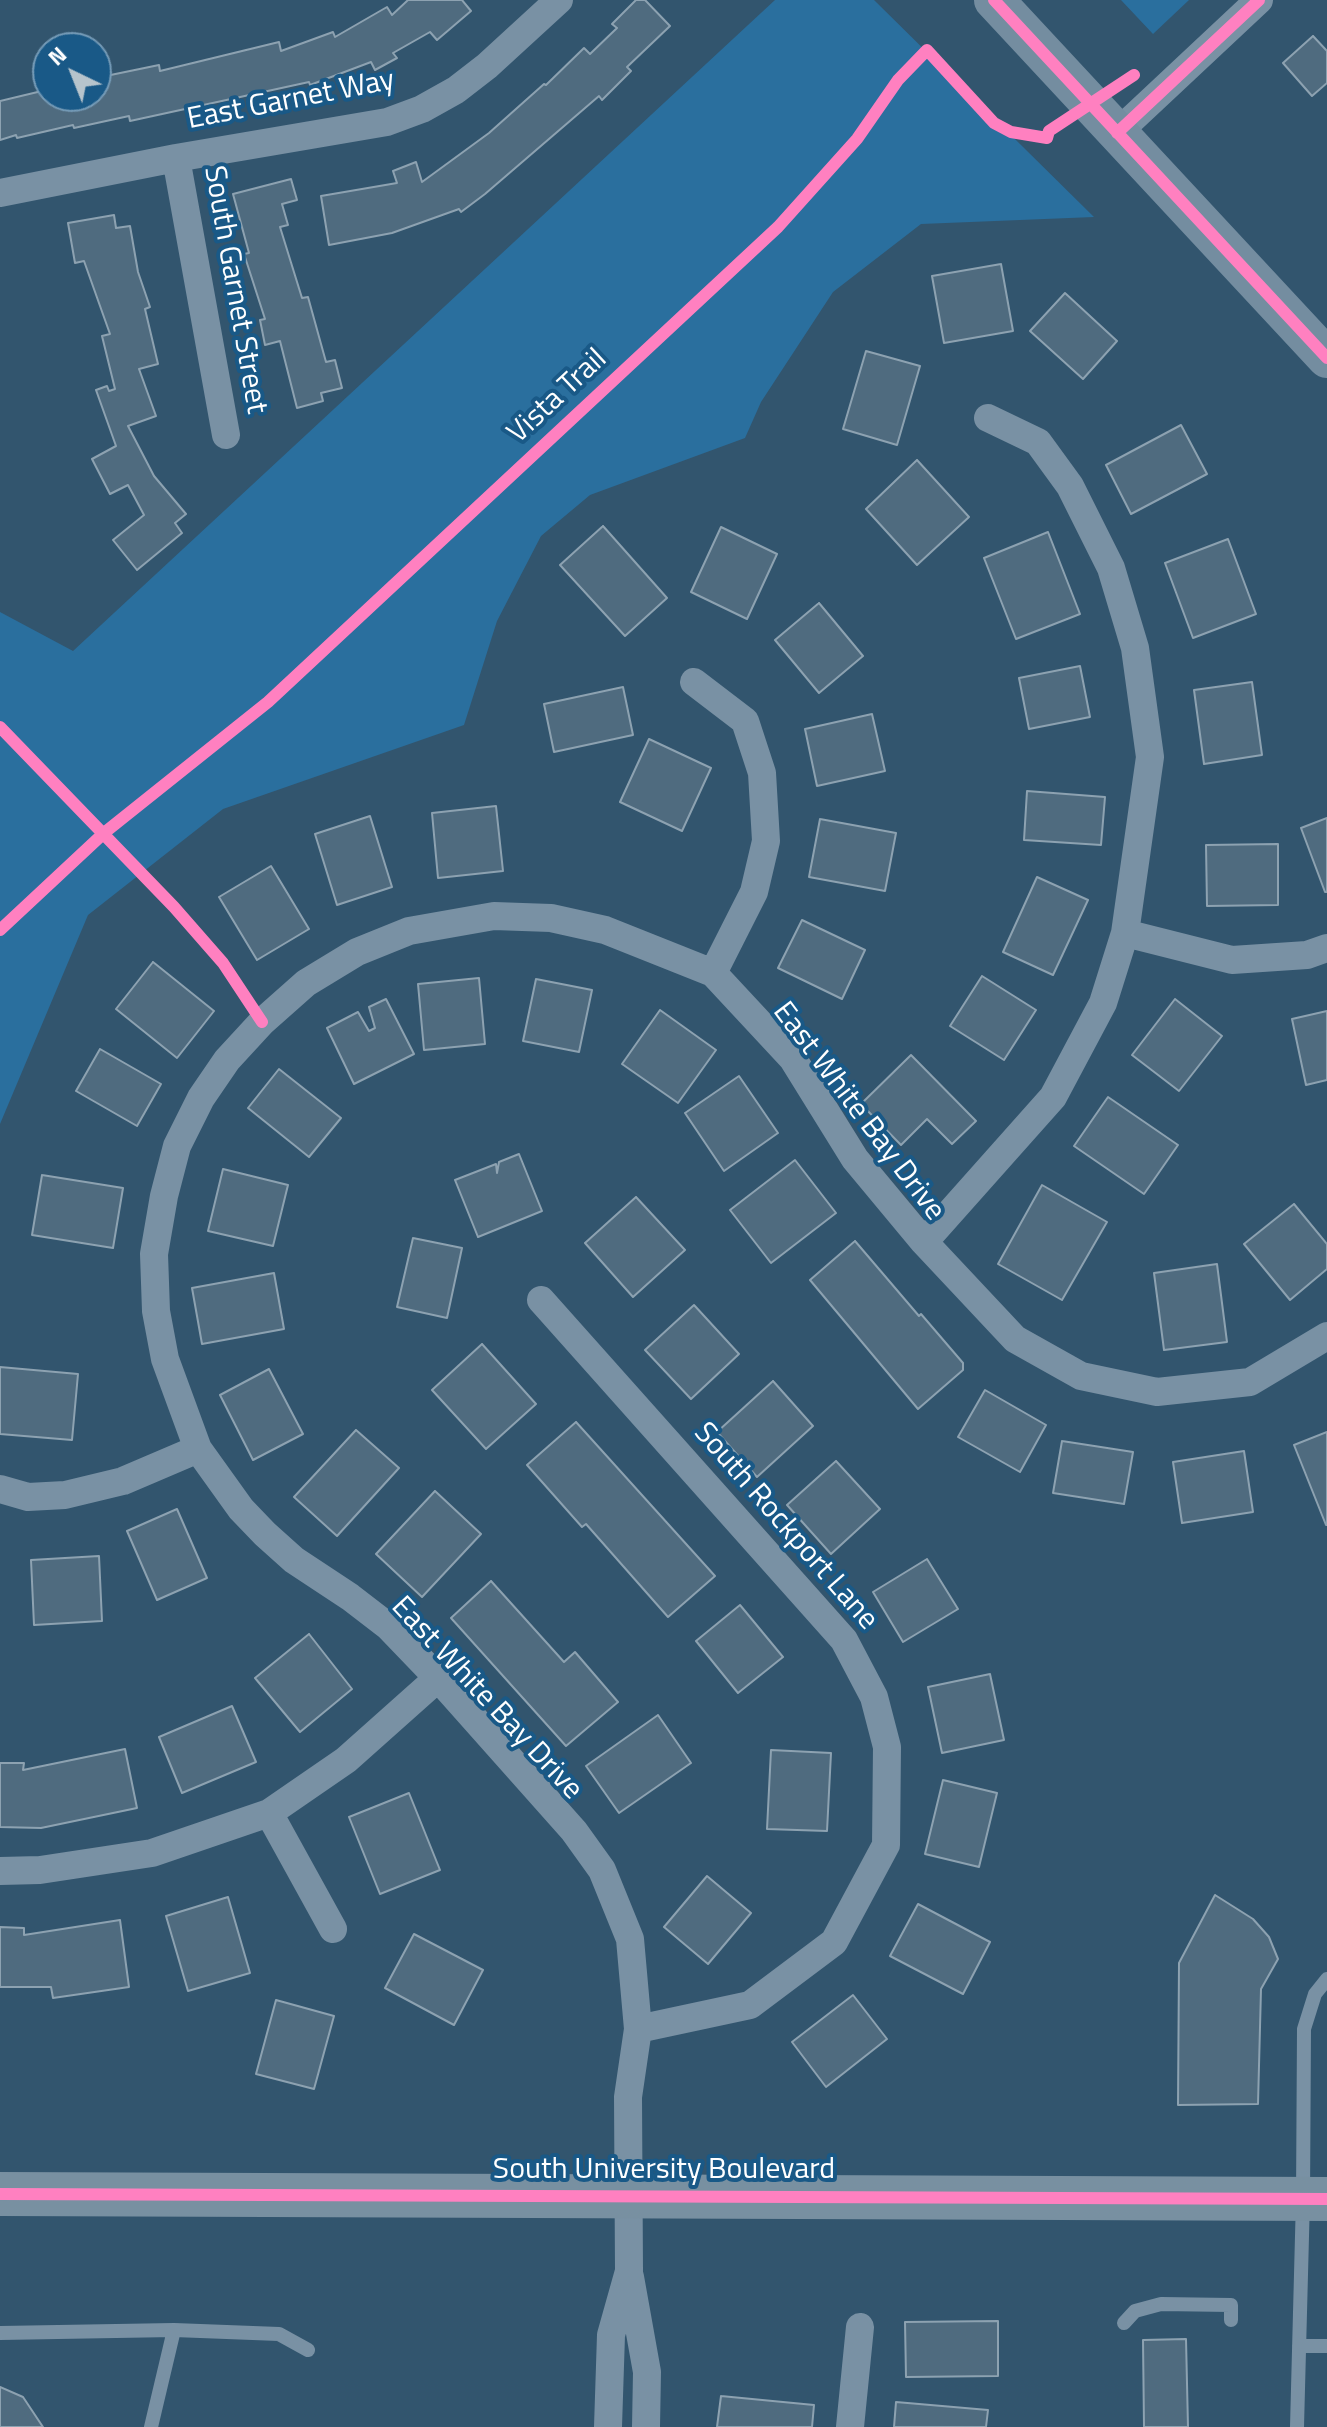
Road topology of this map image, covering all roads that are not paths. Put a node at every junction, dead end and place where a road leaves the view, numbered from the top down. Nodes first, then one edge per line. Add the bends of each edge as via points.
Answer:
1 (559, 0) edge
2 (994, 0) edge
3 (1259, 0) edge
4 (1117, 133) junction
5 (176, 158) junction
6 (0, 193) edge
7 (1327, 358) edge
8 (988, 418) dead end
9 (226, 435) dead end
10 (694, 682) dead end
11 (1125, 933) junction
12 (1327, 948) edge
13 (713, 973) junction
14 (924, 1242) junction
15 (541, 1300) dead end
16 (1327, 1336) edge
17 (198, 1449) junction
18 (0, 1489) edge
19 (438, 1678) junction
20 (269, 1813) junction
21 (0, 1871) edge
22 (333, 1929) dead end
23 (1327, 1979) edge
24 (638, 2029) junction
25 (0, 2194) edge
26 (628, 2196) junction
27 (1315, 2198) edge
28 (629, 2271) junction
29 (1231, 2320) dead end
30 (1124, 2323) dead end
31 (860, 2327) dead end
32 (174, 2330) junction
33 (0, 2333) edge
34 (1299, 2346) junction
35 (1327, 2346) edge
36 (308, 2350) dead end
37 (151, 2427) edge
38 (608, 2427) edge
39 (646, 2427) edge
40 (850, 2427) edge
41 (1297, 2427) edge

1 - 5 street, East Garnet Way via 487,66 422,109 387,122
2 - 4 main road
3 - 4 street
4 - 7 main road
5 - 6 street, East Garnet Way
5 - 9 street, South Garnet Street
8 - 11 street via 1038,442 1070,486 1111,568 1135,648 1150,757
10 - 13 street via 745,721 762,773 766,841 754,892
11 - 12 street via 1232,960 1307,955
11 - 14 street via 1103,1003 1053,1097
13 - 14 street, East White Bay Drive via 793,1059 855,1159
13 - 17 street, East White Bay Drive via 605,930 551,918 494,916 409,931 357,952 306,983 262,1022 227,1060 177,1146 154,1254 165,1359
14 - 16 street, East White Bay Drive via 1015,1339 1081,1376 1157,1392 1250,1382
15 - 24 street, South Rockport Lane via 844,1640 874,1697 887,1747 886,1845 834,1942 750,2005
17 - 18 street via 123,1481 65,1495 28,1497
17 - 19 street, East White Bay Drive via 265,1534 389,1627
19 - 20 street via 346,1760
19 - 24 street, East White Bay Drive via 574,1831 602,1870 630,1939
20 - 21 street via 152,1853
20 - 22 street
23 - 27 lane via 1315,1994 1304,2029
24 - 26 street, East White Bay Drive via 628,2097
25 - 26 main road, South University Boulevard
26 - 27 main road, South University Boulevard
26 - 28 street, East White Bay Drive
27 - 34 lane
28 - 38 street via 611,2335
28 - 39 street via 647,2372
29 - 30 lane via 1231,2305 1161,2304 1135,2311
31 - 40 street
32 - 33 lane
32 - 36 lane via 279,2334
32 - 37 lane
34 - 35 lane
34 - 41 lane

